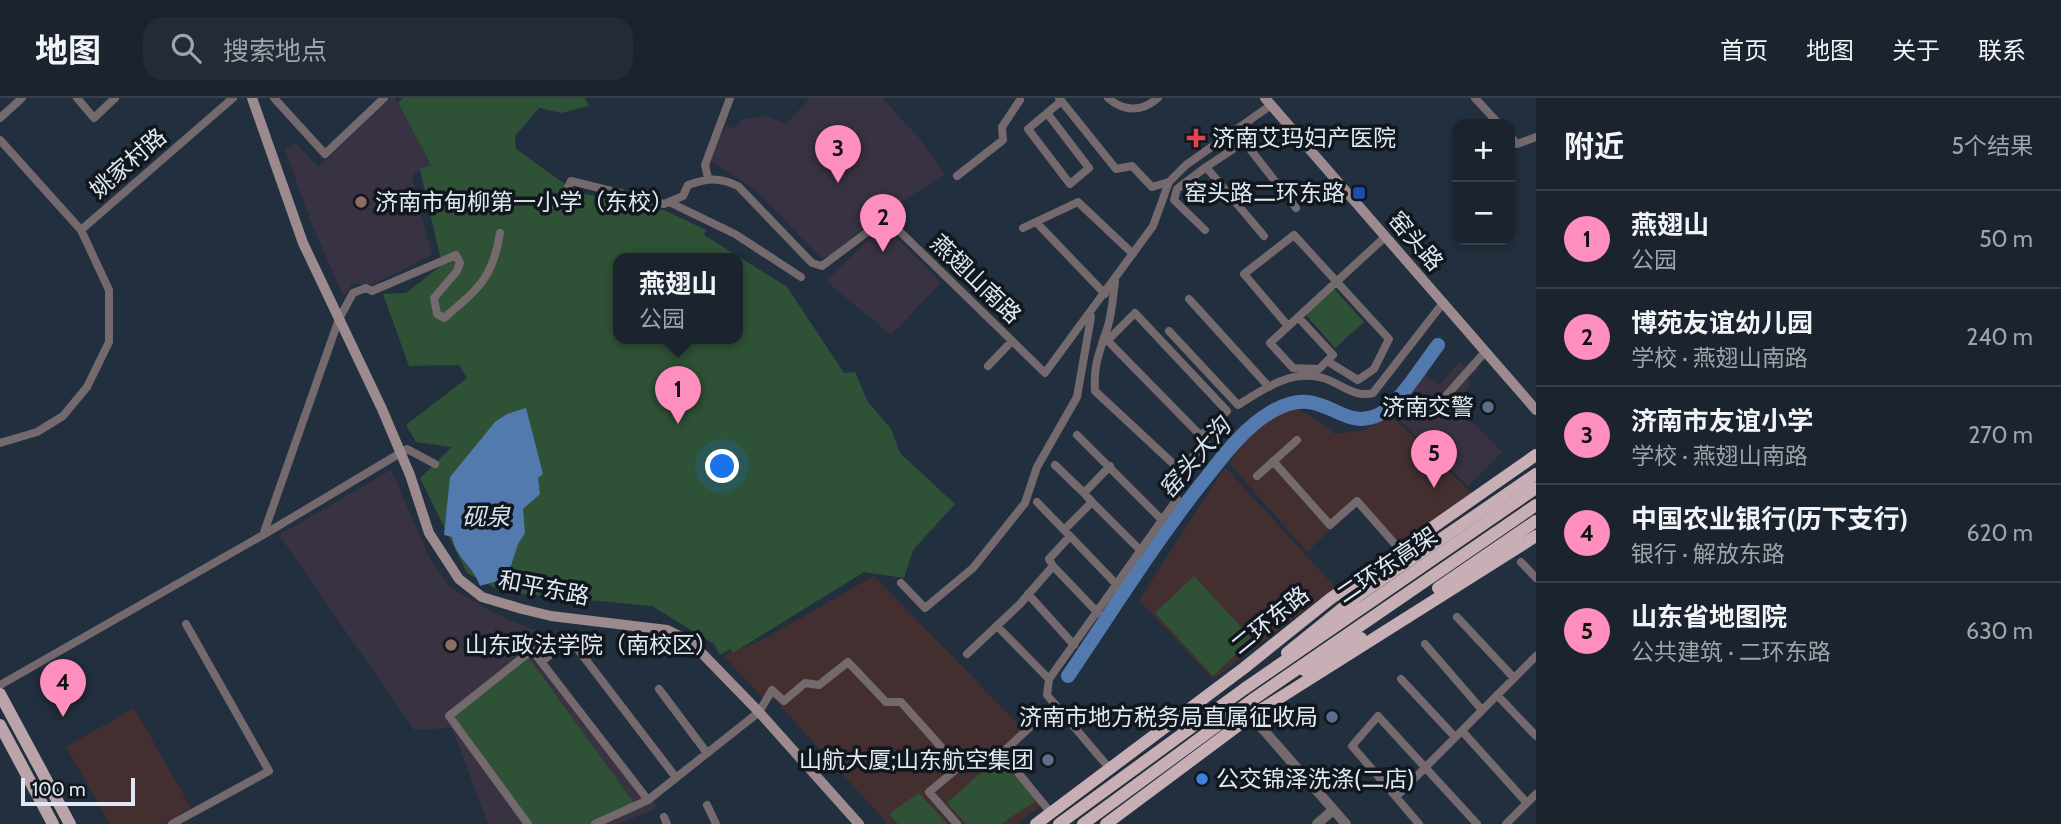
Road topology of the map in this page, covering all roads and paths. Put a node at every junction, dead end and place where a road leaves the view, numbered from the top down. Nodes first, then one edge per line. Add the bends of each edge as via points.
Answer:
1 (22, 98) edge
2 (77, 98) edge
3 (116, 98) edge
4 (233, 98) edge
5 (252, 98) edge
6 (274, 98) edge
7 (384, 98) edge
8 (730, 98) edge
9 (1108, 98) edge
10 (1158, 98) edge
11 (1475, 98) edge
12 (1020, 99) edge
13 (1059, 100) edge
14 (1268, 101) edge
15 (1047, 113) junction
16 (0, 118) edge
17 (1494, 119) edge
18 (1235, 130) junction
19 (1536, 137) edge
20 (0, 139) edge
21 (1244, 142) junction
22 (1515, 142) edge
23 (1206, 167) junction
24 (957, 176) dead end
25 (708, 178) junction
26 (1169, 182) junction
27 (671, 203) junction
28 (554, 205) dead end
29 (1296, 208) dead end
30 (1036, 222) junction
31 (1023, 228) dead end
32 (81, 230) junction
33 (1205, 230) dead end
34 (500, 233) dead end
35 (1264, 236) dead end
36 (1384, 237) junction
37 (1133, 254) junction
38 (801, 276) dead end
39 (1116, 279) junction
40 (1337, 281) junction
41 (1105, 294) junction
42 (1189, 299) dead end
43 (1443, 303) junction
44 (1091, 314) junction
45 (1298, 317) junction
46 (339, 319) junction
47 (1288, 326) junction
48 (1169, 331) dead end
49 (1106, 339) junction
50 (1012, 341) junction
51 (1485, 352) junction
52 (1327, 361) junction
53 (988, 366) dead end
54 (1269, 387) junction
55 (1534, 405) edge
56 (1430, 414) dead end
57 (1077, 435) dead end
58 (1201, 436) junction
59 (1297, 440) dead end
60 (0, 443) edge
61 (400, 454) junction
62 (1536, 455) edge
63 (1273, 461) junction
64 (435, 464) dead end
65 (1055, 465) dead end
66 (1110, 466) junction
67 (1536, 474) edge
68 (1257, 476) dead end
69 (1536, 488) edge
70 (1084, 493) junction
71 (1177, 499) dead end
72 (1037, 502) dead end
73 (1092, 502) junction
74 (1536, 505) edge
75 (1162, 520) junction
76 (1536, 521) edge
77 (1067, 533) junction
78 (263, 535) junction
79 (1536, 536) edge
80 (1141, 551) junction
81 (1401, 551) junction
82 (1521, 562) dead end
83 (1053, 566) junction
84 (1536, 578) edge
85 (901, 583) dead end
86 (1117, 584) junction
87 (1028, 594) junction
88 (1098, 613) junction
89 (1457, 617) dead end
90 (186, 624) dead end
91 (997, 626) junction
92 (1425, 644) dead end
93 (1074, 645) junction
94 (967, 654) dead end
95 (1536, 657) edge
96 (541, 662) junction
97 (1514, 678) junction
98 (1049, 679) junction
99 (1401, 679) dead end
100 (1224, 684) junction
101 (0, 685) edge
102 (659, 689) dead end
103 (0, 694) edge
104 (1248, 694) junction
105 (1497, 695) junction
106 (1055, 704) junction
107 (1482, 710) junction
108 (759, 712) junction
109 (1251, 716) junction
110 (0, 724) edge
111 (1458, 734) junction
112 (1536, 736) edge
113 (707, 753) junction
114 (1110, 769) junction
115 (1424, 769) junction
116 (674, 775) dead end
117 (1536, 794) edge
118 (1396, 797) junction
119 (648, 800) junction
120 (1527, 803) junction
121 (707, 805) dead end
122 (1333, 810) junction
123 (1051, 813) junction
124 (53, 824) edge
125 (70, 824) edge
126 (172, 824) edge
127 (528, 824) edge
128 (595, 824) edge
129 (716, 824) edge
130 (859, 824) edge
131 (957, 824) edge
132 (1036, 824) edge
133 (1059, 824) edge
134 (1083, 824) edge
135 (1106, 824) edge
136 (1317, 824) edge
137 (1346, 824) edge
138 (1419, 824) edge
139 (1477, 824) edge
140 (1506, 824) edge

1 - 16 street
2 - 3 street via 94,118
4 - 32 street, 姚家村路
5 - 46 main road, 和平东路 via 303,243
6 - 7 street via 325,154
8 - 25 street via 705,165
9 - 10 street via 1137,109
11 - 17 street
12 - 24 street via 1002,127 1003,140
13 - 15 street
13 - 26 street via 1115,169 1132,166 1152,187
14 - 18 street, 燕翅山南路
14 - 36 main road, 窑头路
15 - 15 street via 1028,129 1070,184 1089,168
18 - 21 street
18 - 26 street, 燕翅山南路
19 - 22 street
20 - 32 street
21 - 23 street
21 - 29 street
23 - 33 street via 1177,188 1174,200
23 - 35 street
25 - 27 street via 688,186 683,196
25 - 50 street, 燕翅山南路 via 738,186 812,263 822,266 886,218
26 - 37 street, 燕翅山南路 via 1153,226
27 - 28 street via 571,181 562,200
27 - 38 street via 735,234
30 - 31 street
30 - 37 street via 1078,202
30 - 41 street
32 - 60 street via 109,290 109,342 87,387 63,416 37,432
34 - 46 street via 495,262 477,290 444,318 437,314 434,298 457,271 456,255 372,290 353,293
36 - 40 street
36 - 43 main road, 窑头路
37 - 39 street, 燕翅山南路
39 - 41 street, 燕翅山南路
39 - 49 street
40 - 45 street
40 - 47 street via 1294,235 1244,274
40 - 52 street via 1389,339 1374,369 1358,380
41 - 44 street, 燕翅山南路
42 - 54 street
43 - 51 main road, 窑头路
43 - 54 street via 1373,393 1362,396 1323,377 1294,375
44 - 50 street, 燕翅山南路 via 1045,373
44 - 85 street via 1076,397 1037,467 1025,503 973,568 925,608
45 - 47 street
45 - 52 street via 1333,355
46 - 61 main road, 和平东路
46 - 78 street
47 - 52 street via 1270,343 1293,368 1319,369
48 - 54 street via 1238,405
49 - 58 street
49 - 58 street via 1135,313 1227,411
49 - 58 street via 1093,368 1095,391 1181,471 1206,441
50 - 53 street
51 - 55 main road, 窑头路
51 - 56 street
57 - 66 street
59 - 63 street
61 - 64 street via 407,449
61 - 78 street
61 - 108 main road, 和平东路 via 433,541 459,579 482,597 551,616 667,630 690,641
62 - 81 highway, 二环东路
63 - 68 street
63 - 81 street via 1330,525 1357,501
65 - 70 street
66 - 70 street
66 - 75 street
67 - 104 highway, bridge via 1359,595
69 - 104 highway, 二环东高架, bridge
70 - 73 street
71 - 75 street
72 - 77 street
73 - 77 street
73 - 80 street
74 - 104 highway, 二环东高架, bridge
75 - 80 street
76 - 104 highway, bridge via 1389,622
77 - 83 street via 1049,559
77 - 86 street
78 - 101 street
79 - 109 highway
80 - 86 street
81 - 100 highway, 二环东路 via 1330,599
82 - 84 street
83 - 87 street
83 - 88 street
86 - 88 street
87 - 91 street
87 - 93 street
88 - 93 street
89 - 97 street
90 - 126 street via 269,771
91 - 94 street
91 - 98 street
92 - 107 street
93 - 98 street
95 - 97 street
96 - 116 street via 570,639
96 - 119 street
96 - 127 street via 532,650 449,716
97 - 105 street
98 - 106 street via 1047,695
99 - 111 street
100 - 109 street
100 - 114 highway, 二环东路
102 - 113 street
103 - 125 main road
104 - 133 highway, 二环东高架, bridge
104 - 134 highway, 二环东高架, bridge
105 - 107 street
105 - 112 street
106 - 114 street
106 - 123 street via 1002,753
107 - 111 street
108 - 113 street
108 - 130 main road, 和平东路
108 - 131 street via 772,690 784,701 805,683 819,685 848,662 886,702 901,702 959,767 929,792
109 - 122 street
109 - 135 highway
110 - 124 main road
111 - 115 street
111 - 120 street
113 - 119 street
114 - 123 highway, 二环东路
115 - 118 street
115 - 118 street via 1378,716 1352,746
115 - 139 street
117 - 120 street
118 - 138 street
119 - 128 street
120 - 140 street
121 - 129 street
122 - 136 street
122 - 137 street
123 - 132 highway, 二环东路

